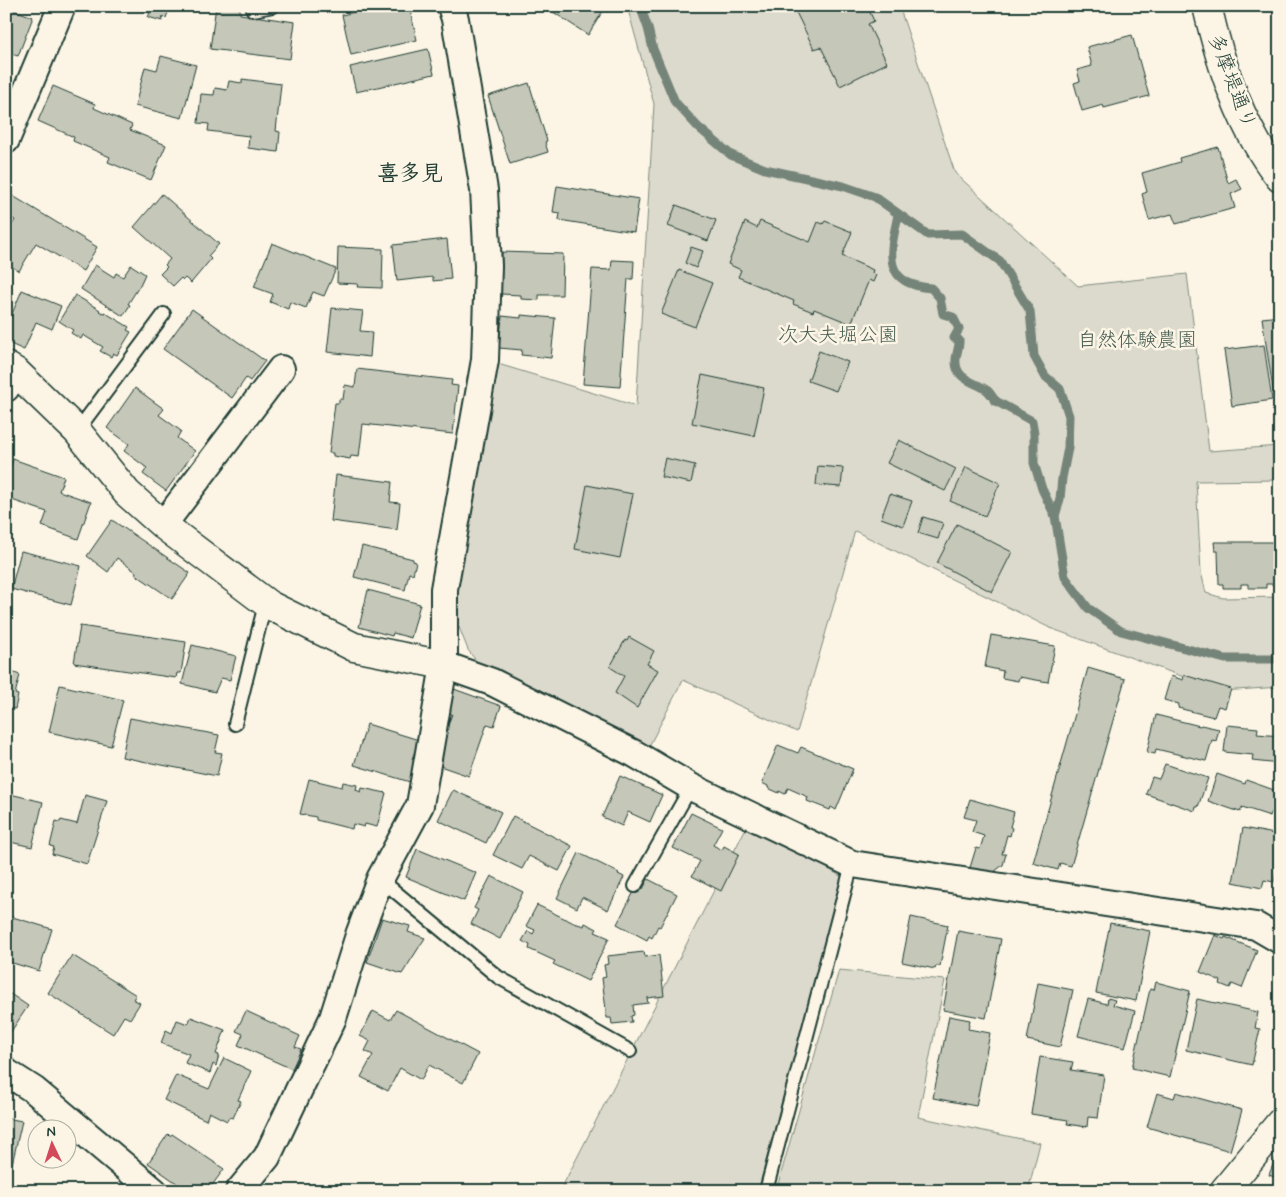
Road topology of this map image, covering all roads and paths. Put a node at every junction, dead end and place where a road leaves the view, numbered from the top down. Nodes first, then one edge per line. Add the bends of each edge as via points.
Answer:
1 (62, 6) edge
2 (273, 6) edge
3 (451, 6) edge
4 (1207, 6) edge
5 (253, 10) dead end
6 (6, 140) edge
7 (1280, 178) edge
8 (164, 314) dead end
9 (281, 369) dead end
10 (10, 375) edge
11 (76, 431) junction
12 (163, 525) junction
13 (269, 605) junction
14 (444, 665) junction
15 (235, 724) dead end
16 (691, 787) junction
17 (852, 864) junction
18 (380, 879) junction
19 (635, 886) dead end
20 (1280, 940) edge
21 (630, 1051) dead end
22 (6, 1072) edge
23 (1280, 1123) edge
24 (154, 1191) edge
25 (239, 1191) edge
26 (766, 1191) edge
27 (1224, 1191) edge

1 - 6 street
2 - 5 lane
3 - 14 street via 484,190 488,266 484,360 444,589
4 - 7 street, 多摩堤通り via 1226,76 1242,116
8 - 11 lane
9 - 12 street
10 - 11 street
11 - 12 street via 127,493
12 - 13 street
13 - 14 street via 354,647
13 - 15 lane via 262,616
14 - 16 street via 492,682 635,754
14 - 18 street via 420,805
16 - 17 street
16 - 19 lane
17 - 20 street via 1256,926
17 - 26 lane
18 - 21 lane via 498,977
18 - 25 street via 333,1018 267,1158
22 - 24 street via 34,1090
23 - 27 street

